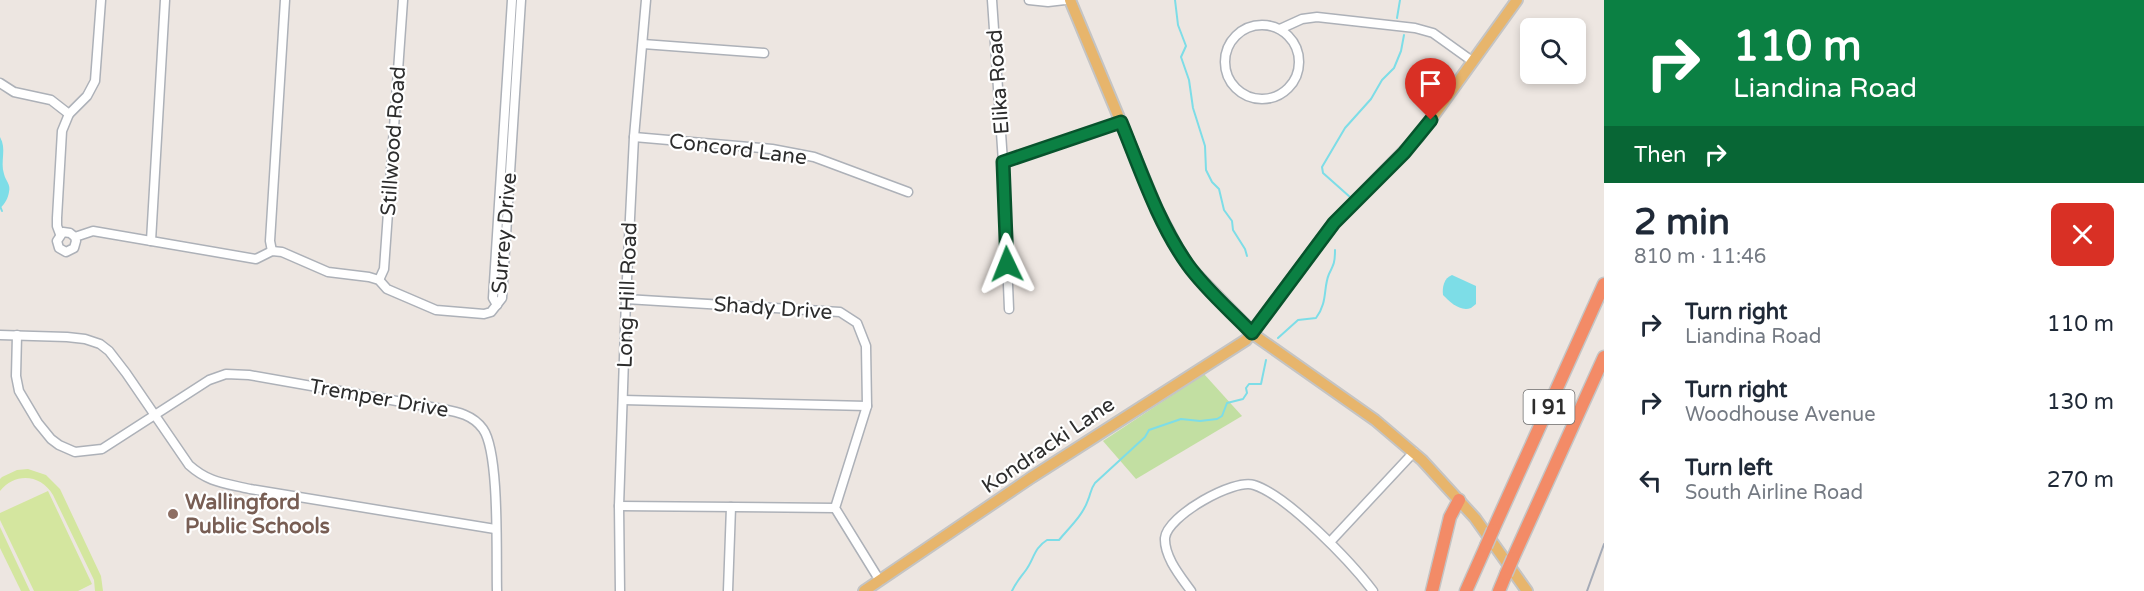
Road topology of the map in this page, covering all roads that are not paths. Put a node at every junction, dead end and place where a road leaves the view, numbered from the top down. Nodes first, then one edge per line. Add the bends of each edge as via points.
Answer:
1 (101, 0) edge
2 (165, 0) edge
3 (285, 0) edge
4 (403, 0) edge
5 (512, 0) edge
6 (521, 0) edge
7 (646, 0) edge
8 (992, 0) edge
9 (1029, 0) edge
10 (1065, 0) edge
11 (1070, 0) edge
12 (1517, 0) edge
13 (1280, 29) junction
14 (643, 44) junction
15 (764, 53) dead end
16 (1472, 61) junction
17 (0, 83) edge
18 (69, 114) junction
19 (1121, 122) junction
20 (634, 138) junction
21 (1003, 162) junction
22 (908, 192) dead end
23 (60, 234) junction
24 (75, 237) junction
25 (151, 241) junction
26 (272, 251) junction
27 (379, 280) junction
28 (1604, 284) edge
29 (626, 299) junction
30 (497, 304) junction
31 (1009, 309) dead end
32 (1252, 333) junction
33 (0, 335) edge
34 (17, 335) junction
35 (1604, 357) edge
36 (623, 400) junction
37 (867, 406) junction
38 (154, 416) junction
39 (1414, 452) junction
40 (1459, 500) junction
41 (619, 506) junction
42 (731, 507) junction
43 (835, 508) junction
44 (495, 529) junction
45 (1330, 542) junction
46 (880, 581) junction
47 (497, 591) edge
48 (620, 591) edge
49 (728, 591) edge
50 (864, 591) edge
51 (1191, 591) edge
52 (1373, 591) edge
53 (1432, 591) edge
54 (1466, 591) edge
55 (1499, 591) edge
56 (1527, 591) edge

1 - 18 street via 95,81
2 - 25 street
3 - 26 street
4 - 27 street, Stillwood Road via 384,269
5 - 30 street, Surrey Drive via 493,298
6 - 30 street, Surrey Drive via 502,298
7 - 14 street, Long Hill Road
8 - 21 street, Elika Road
9 - 10 street
11 - 19 main road
12 - 16 main road, Kondracki Lane
13 - 13 street via 1251,26 1242,30 1230,45 1226,54 1227,73 1245,94 1254,98 1273,97 1290,87 1295,79 1298,51 1288,34
13 - 16 street via 1317,17 1415,28 1433,33
14 - 15 street
14 - 20 street, Long Hill Road
16 - 32 main road, Kondracki Lane via 1419,136 1334,223
17 - 18 street via 14,92 51,100
18 - 23 street via 62,131 57,218
19 - 21 street
19 - 32 main road via 1178,249 1204,284
20 - 22 street, Concord Lane via 772,149 814,157
20 - 29 street, Long Hill Road
21 - 31 street, Elika Road
23 - 24 street via 66,232
23 - 24 street via 57,245 66,252 74,248
24 - 25 street via 93,231
25 - 26 street via 256,259
26 - 27 street via 328,272
27 - 30 street via 387,289 436,310 484,314
28 - 54 highway, I 91, bridge
29 - 36 street, Long Hill Road
29 - 37 street, Shady Drive via 840,312 857,322 866,346
32 - 39 main road
32 - 46 main road, Kondracki Lane
33 - 34 street
34 - 38 street via 67,337 100,344 119,364
34 - 38 street, Tremper Drive via 19,391 38,423 59,445 75,452 102,450
35 - 55 highway, I 91, bridge
36 - 37 street
36 - 41 street, Long Hill Road
37 - 43 street, Shady Drive
38 - 44 street via 189,465 213,481
38 - 44 street, Tremper Drive via 209,380 232,374 460,413 478,423 490,442
39 - 40 main road
39 - 45 street
40 - 53 highway via 1450,517
40 - 56 main road
41 - 42 street
41 - 48 street, Long Hill Road
42 - 43 street
42 - 49 street
43 - 46 street
44 - 47 street, Tremper Drive
45 - 51 street via 1278,497 1253,484 1239,484 1191,508 1169,527 1165,538 1168,552
45 - 52 street
46 - 50 main road, Kondracki Lane

